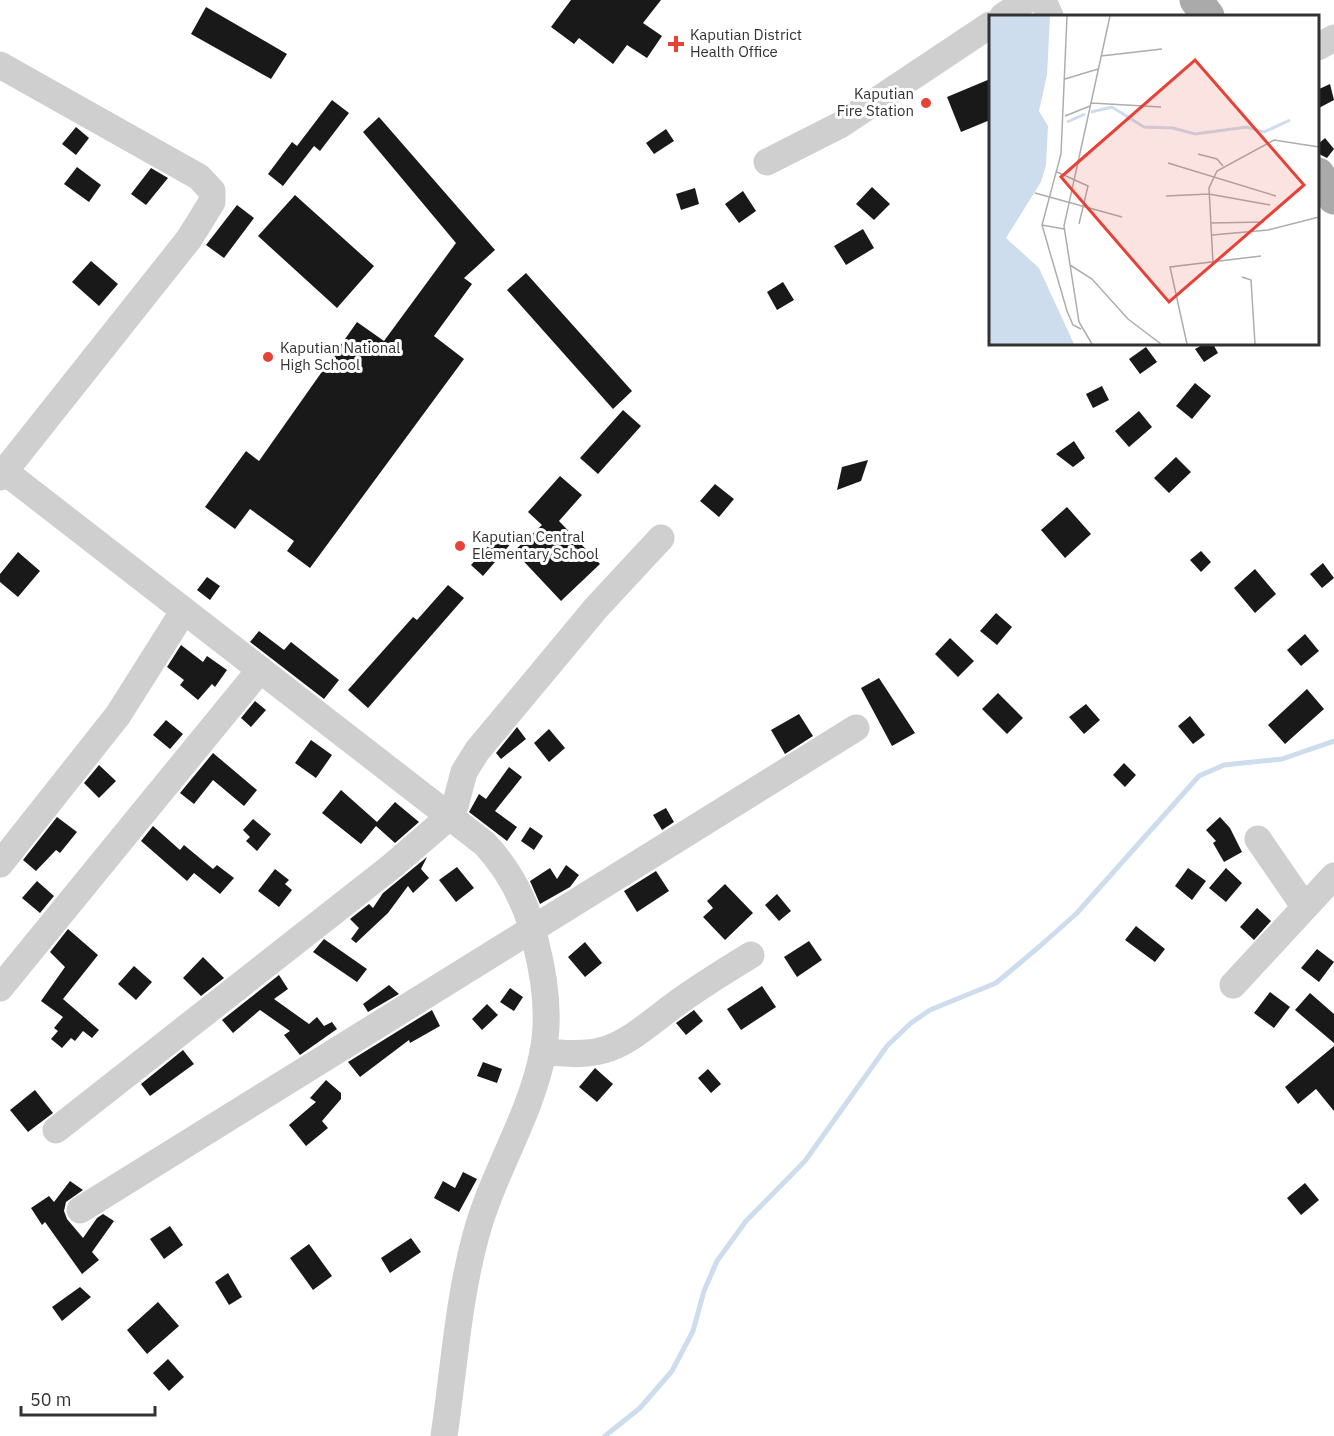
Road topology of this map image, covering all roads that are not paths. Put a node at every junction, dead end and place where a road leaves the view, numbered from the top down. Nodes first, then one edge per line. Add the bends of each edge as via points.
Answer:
1 (1027, 0) edge
2 (1043, 0) edge
3 (1196, 0) edge
4 (1004, 15) edge
5 (1050, 15) edge
6 (1207, 15) edge
7 (989, 26) edge
8 (1334, 38) edge
9 (1319, 46) edge
10 (0, 65) edge
11 (767, 162) dead end
12 (1319, 177) edge
13 (1334, 198) edge
14 (2, 474) edge
15 (661, 538) dead end
16 (183, 612) junction
17 (259, 671) junction
18 (856, 728) dead end
19 (449, 817) junction
20 (1258, 839) dead end
21 (0, 864) edge
22 (1334, 876) edge
23 (1304, 906) junction
24 (532, 927) junction
25 (751, 955) dead end
26 (1233, 985) dead end
27 (0, 987) edge
28 (543, 1051) junction
29 (56, 1130) dead end
30 (80, 1210) dead end
31 (444, 1436) edge

1 - 4 street
2 - 5 street
3 - 6 main road
7 - 11 street via 840,125
8 - 9 street
10 - 14 street via 199,177 212,191 212,202 189,239
12 - 13 main road
14 - 16 street
15 - 19 street via 596,608 477,751 464,772
16 - 17 street
16 - 21 street via 118,715
17 - 19 street
17 - 27 street
18 - 24 street
19 - 24 street via 496,857 520,895
19 - 29 street
20 - 23 street
22 - 23 street
23 - 26 street
24 - 28 street via 546,1007
24 - 30 street
25 - 28 street via 619,1046 591,1054
28 - 31 street via 529,1099 485,1204 468,1265

